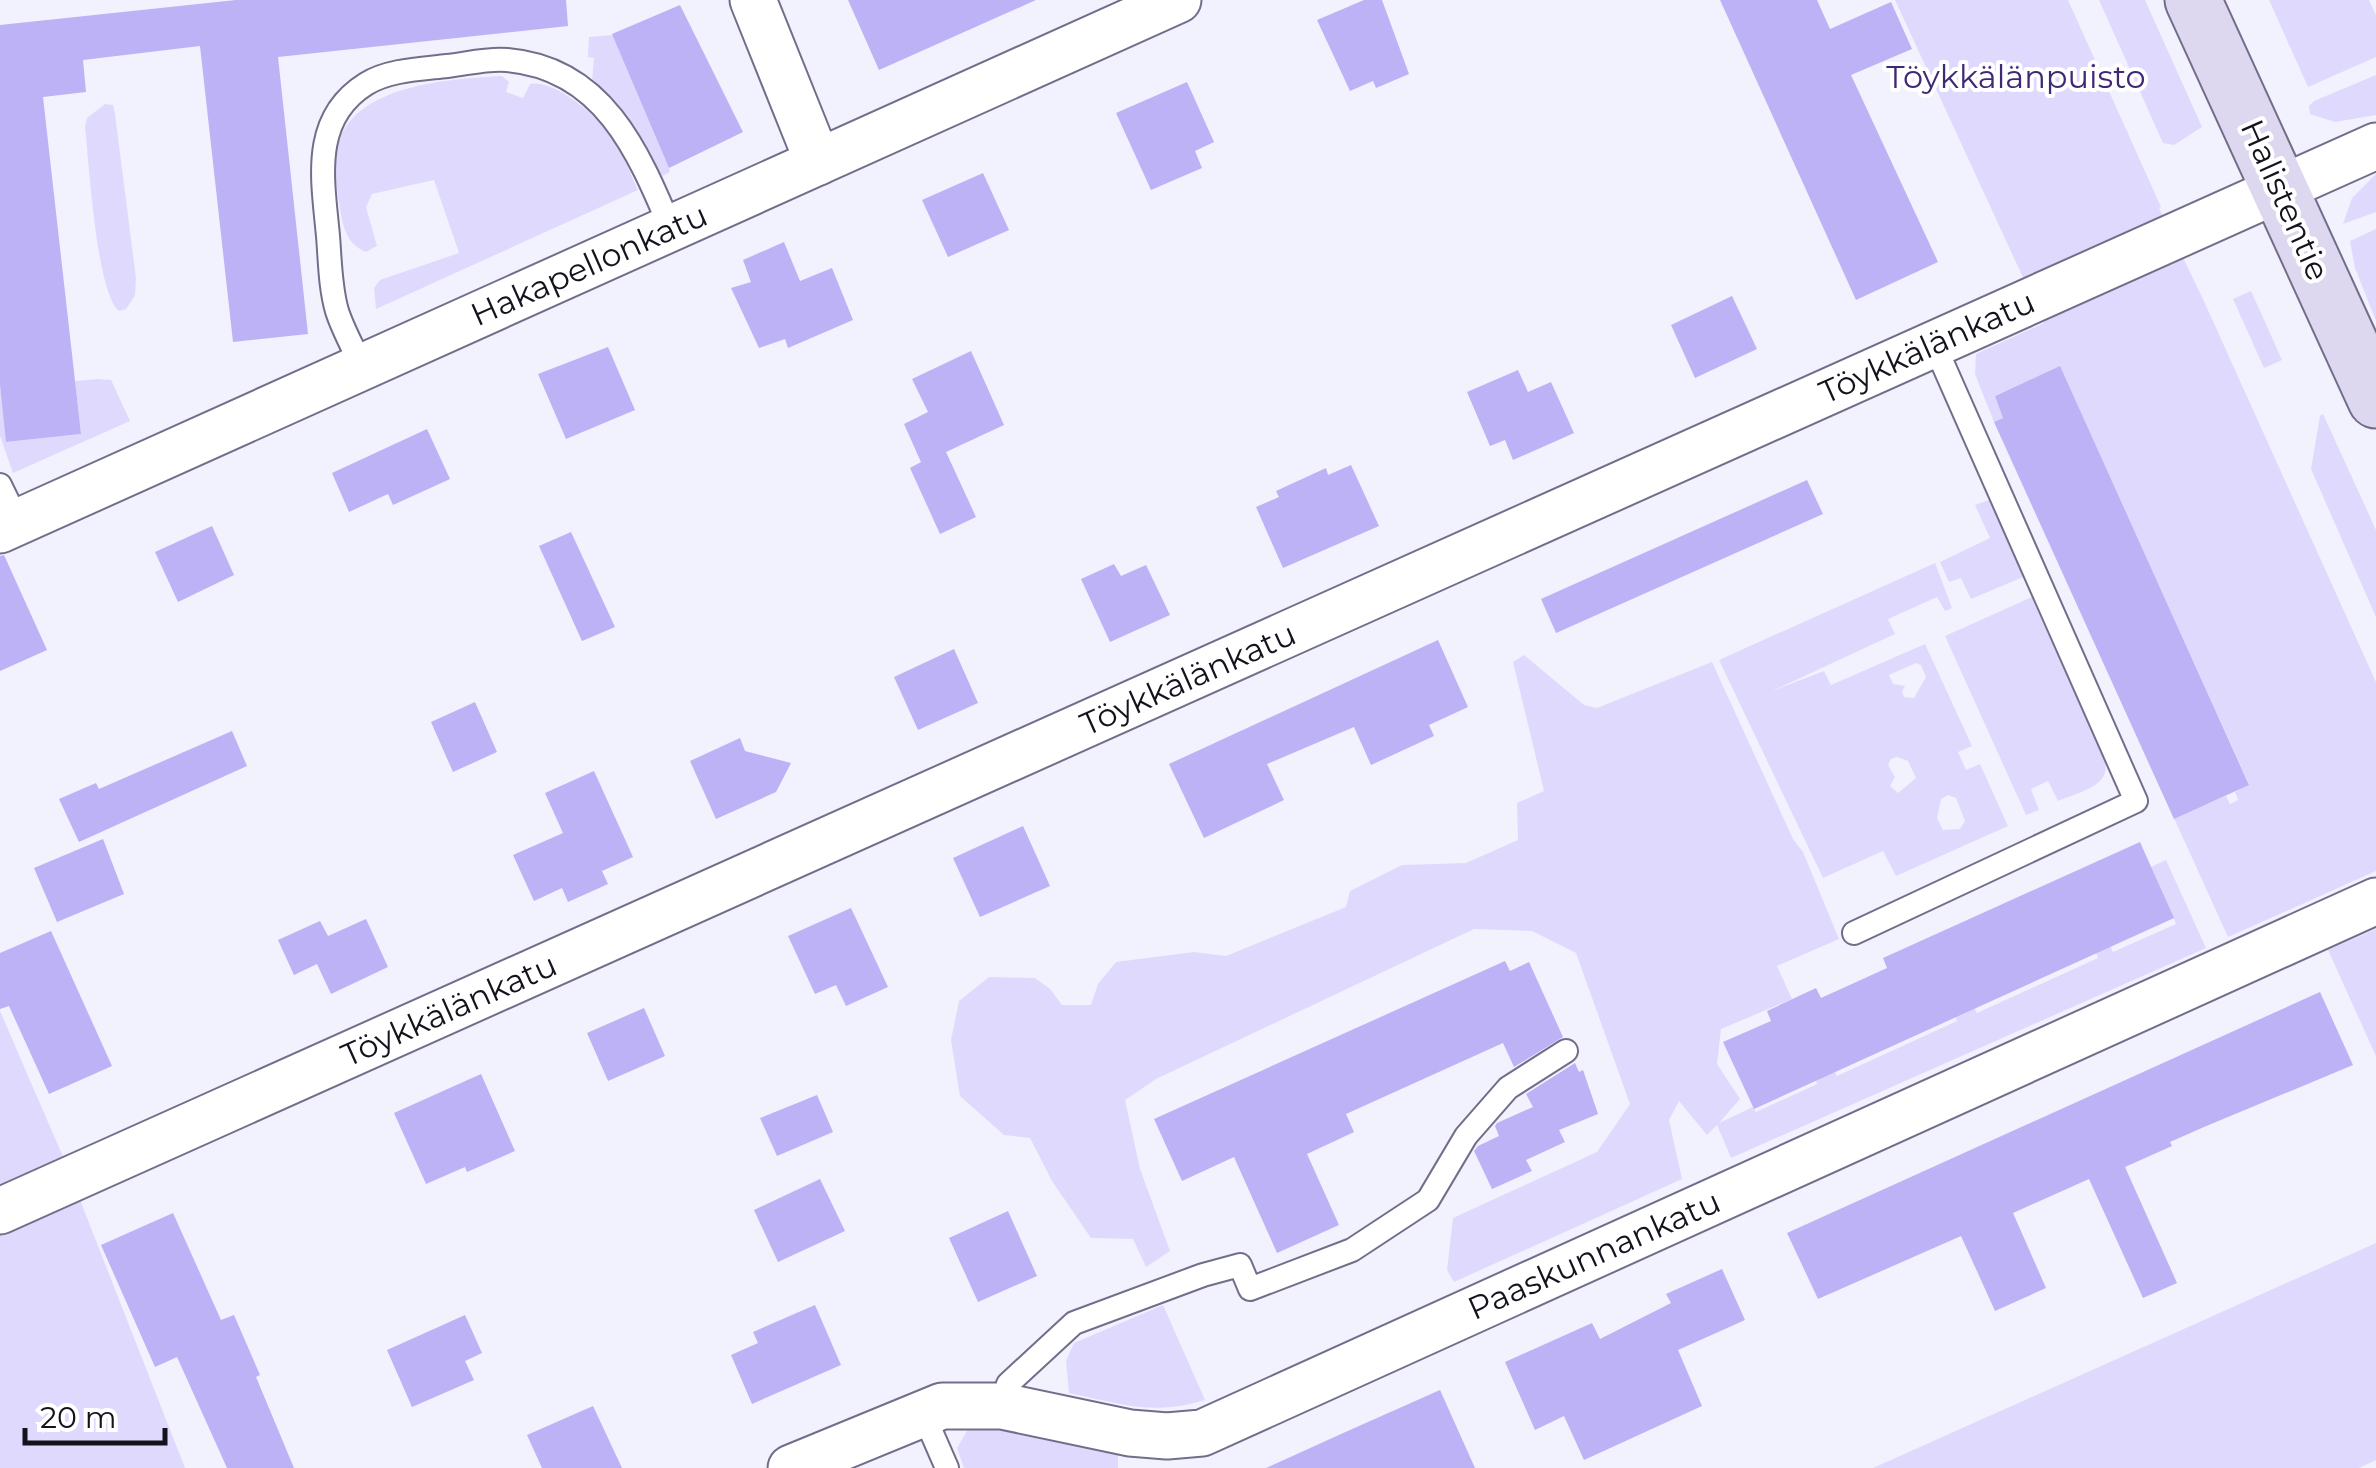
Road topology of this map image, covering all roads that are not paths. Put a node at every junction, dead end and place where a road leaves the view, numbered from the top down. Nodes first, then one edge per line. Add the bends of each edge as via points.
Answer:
1 (753, 0) edge
2 (1178, 0) edge
3 (2193, 0) edge
4 (2376, 146) edge
5 (818, 162) junction
6 (2281, 189) junction
7 (671, 229) junction
8 (1934, 344) junction
9 (362, 367) junction
10 (2376, 400) edge
11 (6, 513) edge
12 (2376, 901) edge
13 (1854, 933) dead end
14 (1566, 1051) dead end
15 (0, 1211) edge
16 (1002, 1406) junction
17 (922, 1413) junction
18 (790, 1468) edge
19 (947, 1468) edge

1 - 5 street
2 - 5 street, Hakapellonkatu
3 - 6 street, Halistentie
4 - 6 street, Töykkälänkatu
5 - 7 street, Hakapellonkatu
6 - 8 street, Töykkälänkatu
6 - 10 street, Halistentie
7 - 9 street, Hakapellonkatu
7 - 9 lane via 616,118 577,82 547,66 504,59 367,83 342,104 326,132 320,163 332,286
8 - 13 lane via 2136,801
8 - 15 street, Töykkälänkatu
9 - 11 street, Hakapellonkatu
12 - 16 street, Paaskunnankatu via 1202,1433 1130,1433
14 - 16 lane via 1508,1088 1466,1136 1428,1200 1352,1250 1250,1289 1240,1265 1074,1323 1008,1384
16 - 17 street, Paaskunnankatu via 942,1406
17 - 18 street, Paaskunnankatu
17 - 19 lane

